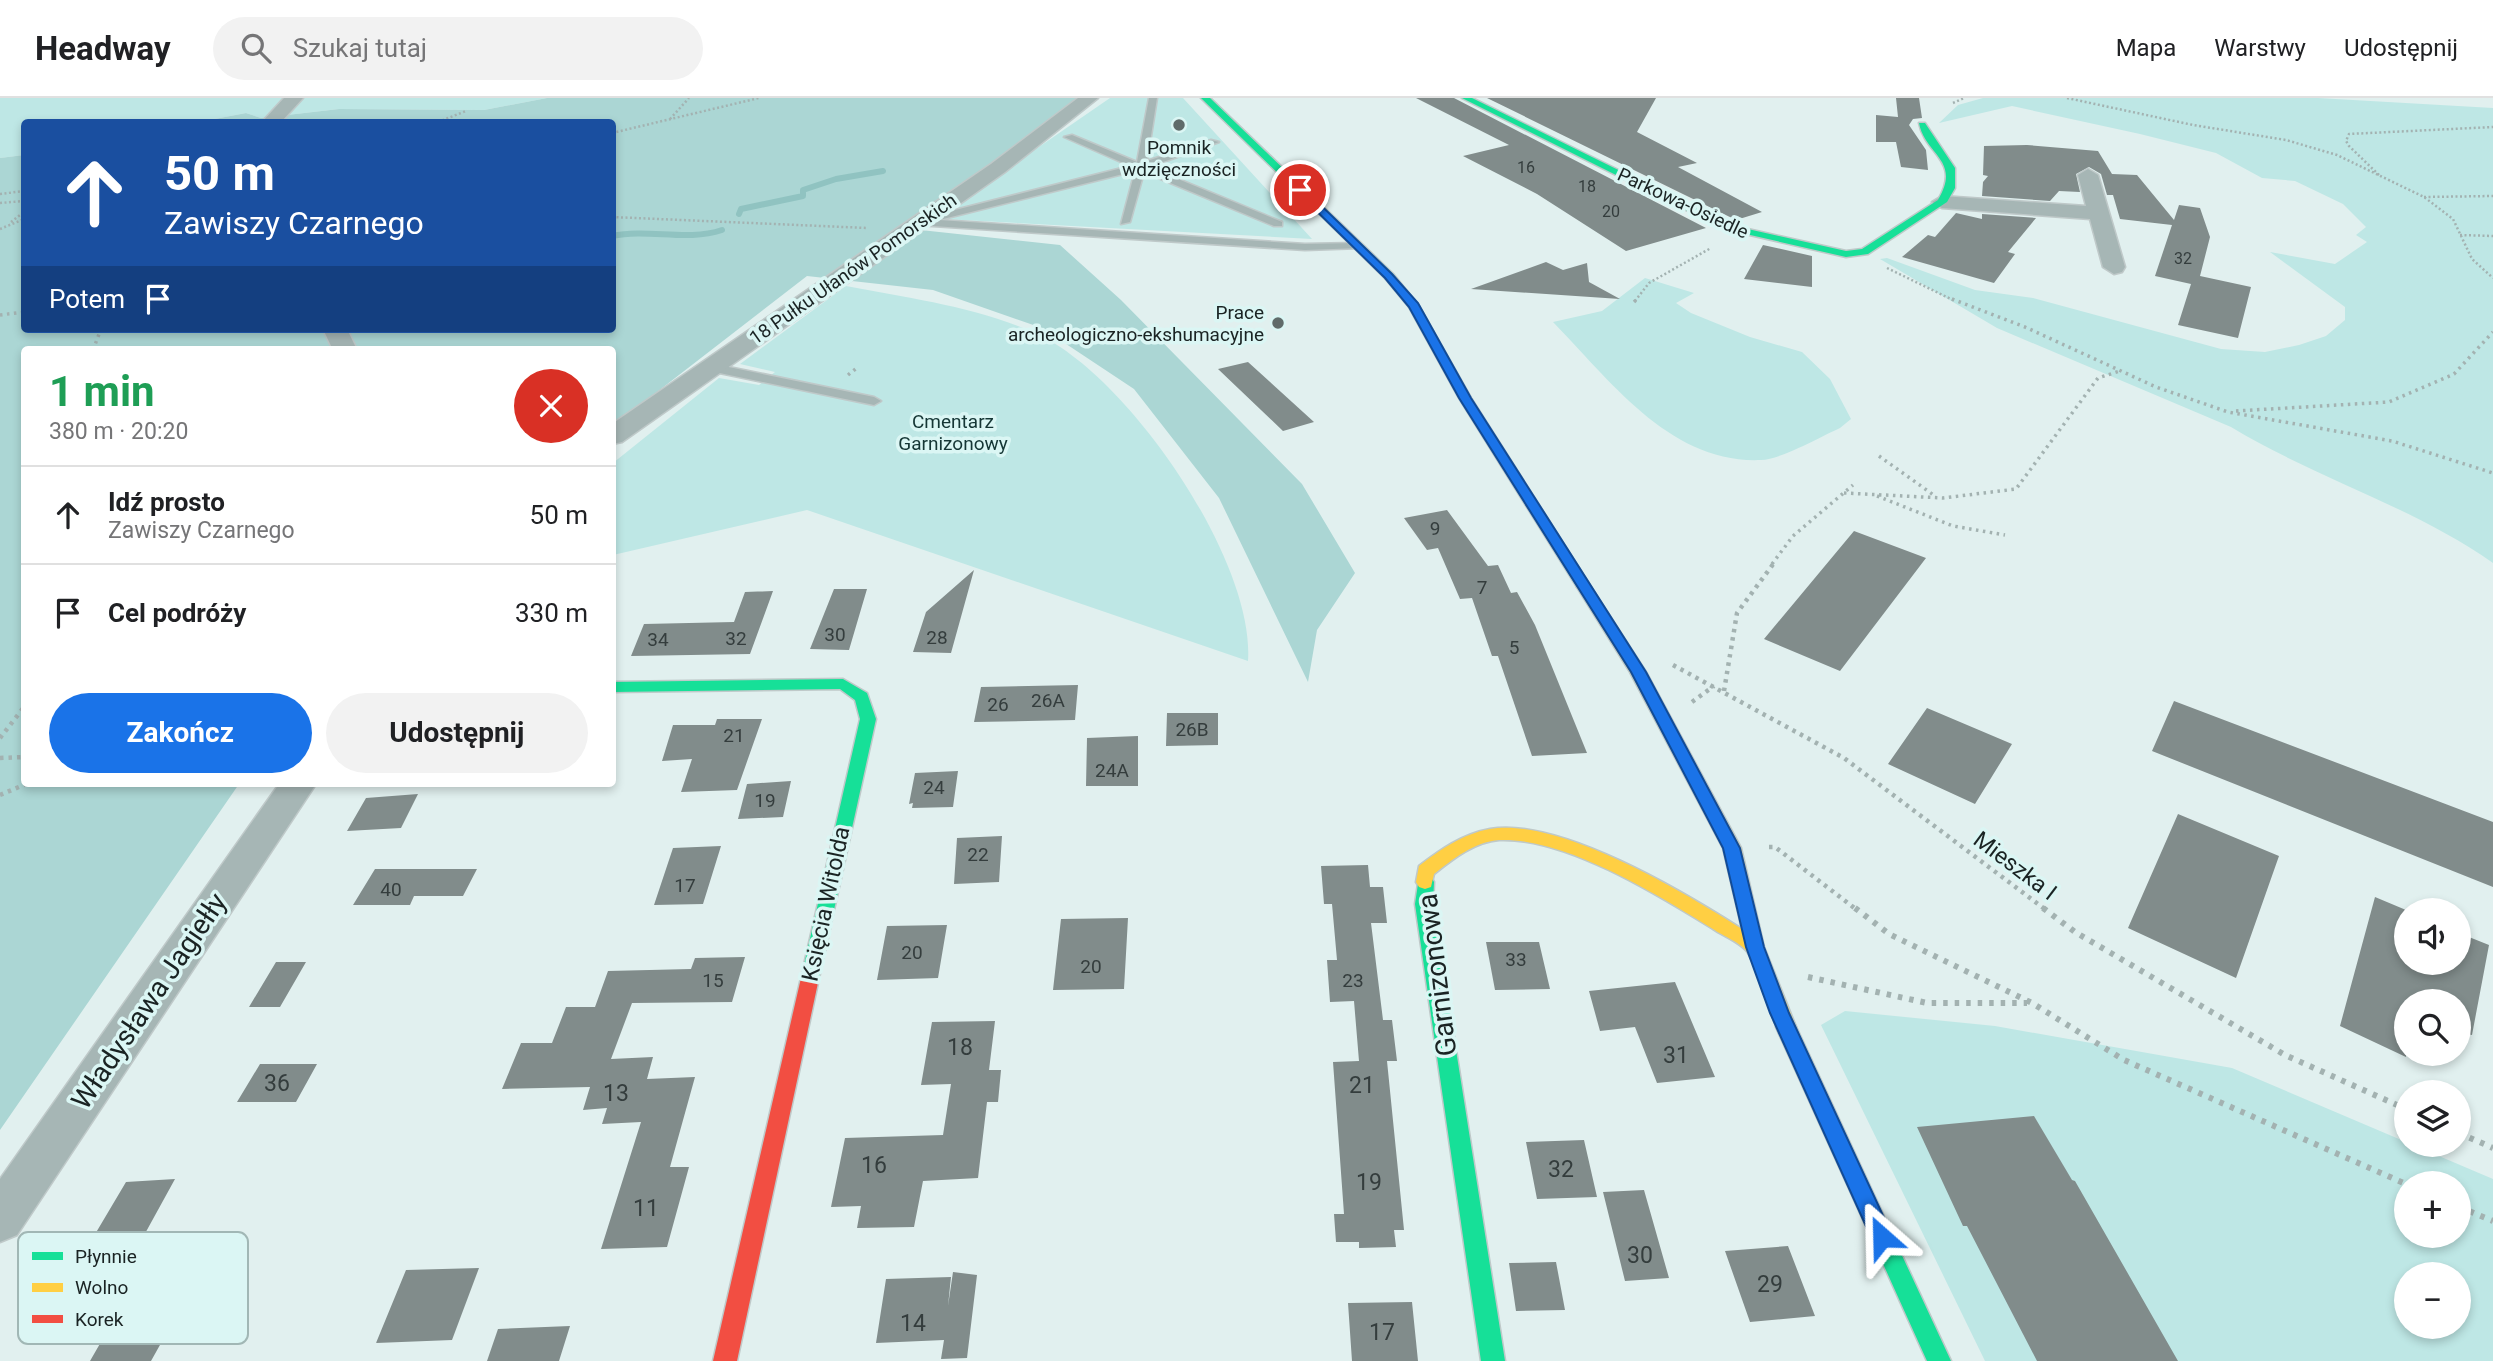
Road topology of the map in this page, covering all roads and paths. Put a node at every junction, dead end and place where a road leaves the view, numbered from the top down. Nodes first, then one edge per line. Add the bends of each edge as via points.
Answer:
1 (294, 98) edge
2 (689, 98) edge
3 (759, 98) edge
4 (1089, 98) edge
5 (1153, 98) edge
6 (1205, 98) edge
7 (1466, 98) edge
8 (1964, 98) edge
9 (2059, 98) edge
10 (2068, 99) edge
11 (1953, 103) dead end
12 (466, 111) dead end
13 (274, 119) edge
14 (446, 119) edge
15 (670, 119) junction
16 (1922, 125) dead end
17 (2493, 127) edge
18 (616, 132) edge
19 (1069, 137) dead end
20 (1214, 142) dead end
21 (1141, 166) junction
22 (2088, 175) dead end
23 (2380, 176) junction
24 (21, 191) edge
25 (0, 194) edge
26 (2493, 195) edge
27 (2424, 197) junction
28 (21, 201) edge
29 (1942, 202) junction
30 (0, 203) edge
31 (2098, 213) junction
32 (21, 214) edge
33 (616, 217) edge
34 (21, 220) edge
35 (919, 221) junction
36 (10, 222) junction
37 (1125, 222) dead end
38 (1278, 224) dead end
39 (0, 229) edge
40 (879, 229) dead end
41 (1739, 232) junction
42 (2460, 235) junction
43 (2493, 236) edge
44 (1357, 246) junction
45 (1846, 254) junction
46 (2114, 267) dead end
47 (2493, 278) edge
48 (1634, 302) dead end
49 (21, 312) edge
50 (0, 315) edge
51 (2493, 332) edge
52 (714, 368) junction
53 (2121, 370) junction
54 (874, 401) dead end
55 (2228, 412) junction
56 (616, 433) edge
57 (1879, 456) dead end
58 (2493, 472) edge
59 (1853, 485) dead end
60 (1844, 493) junction
61 (1872, 494) junction
62 (1937, 498) junction
63 (2005, 535) dead end
64 (1670, 663) dead end
65 (616, 687) edge
66 (1724, 691) junction
67 (21, 711) edge
68 (0, 738) edge
69 (21, 757) edge
70 (0, 758) edge
71 (21, 786) edge
72 (296, 787) edge
73 (0, 795) edge
74 (1763, 847) dead end
75 (1755, 947) junction
76 (2032, 1003) junction
77 (2394, 1104) edge
78 (2471, 1138) edge
79 (2493, 1148) edge
80 (2394, 1179) edge
81 (2471, 1212) edge
82 (0, 1219) edge
83 (2493, 1221) edge
84 (725, 1361) edge
85 (1493, 1361) edge
86 (1939, 1361) edge

1 - 13 street
2 - 15 path
3 - 15 path
4 - 35 street, 18 Pułku Ułanów Pomorskich
5 - 21 lane
6 - 44 street
7 - 41 street, Parkowa-Osiedle
8 - 11 path
9 - 10 path
10 - 23 path via 2312,146
12 - 14 path
15 - 18 path
16 - 29 street via 1951,167 1950,191
17 - 23 path via 2349,134 2346,141 2352,153 2374,165
19 - 21 lane
20 - 21 lane
21 - 35 lane
21 - 37 lane
21 - 38 lane
22 - 31 street
23 - 27 path
24 - 25 path
26 - 27 path
27 - 42 path via 2453,219
28 - 30 path
29 - 31 street
29 - 45 street, Parkowa-Osiedle via 1873,248
31 - 46 street
32 - 36 path
33 - 40 path
34 - 36 path
35 - 44 lane via 1305,247
35 - 52 street, 18 Pułku Ułanów Pomorskich
36 - 39 path
41 - 45 street, Parkowa-Osiedle
41 - 48 path via 1649,283
42 - 43 path
42 - 47 path via 2472,259
44 - 75 street via 1414,306 1465,398 1638,672 1732,848
45 - 53 path via 1876,262 1935,292
49 - 50 path
51 - 55 path via 2454,374 2389,402
52 - 54 lane
52 - 56 street, 18 Pułku Ułanów Pomorskich
53 - 55 path
53 - 62 path via 2098,378 2016,489
55 - 58 path via 2392,441
57 - 62 path
59 - 60 path
60 - 61 path
60 - 66 path via 1793,536 1737,613
61 - 62 path
61 - 63 path via 1953,526
64 - 66 path, Mieszka I
65 - 84 street, Księcia Witolda via 843,684 859,692 867,704 868,719
66 - 77 path, Mieszka I via 1844,758 2075,932 2285,1055
67 - 68 path
69 - 70 path
71 - 73 path
72 - 82 street, Władysława Jagiełły
74 - 76 path via 1775,847 1889,934
75 - 76 path via 1797,975 1927,1003
75 - 85 street, Garnizonowa via 1692,905 1567,845 1538,838 1505,833 1471,838 1447,850 1425,871 1424,904
75 - 86 street via 1780,1013
76 - 80 path via 2124,1060
78 - 79 path
81 - 83 path

